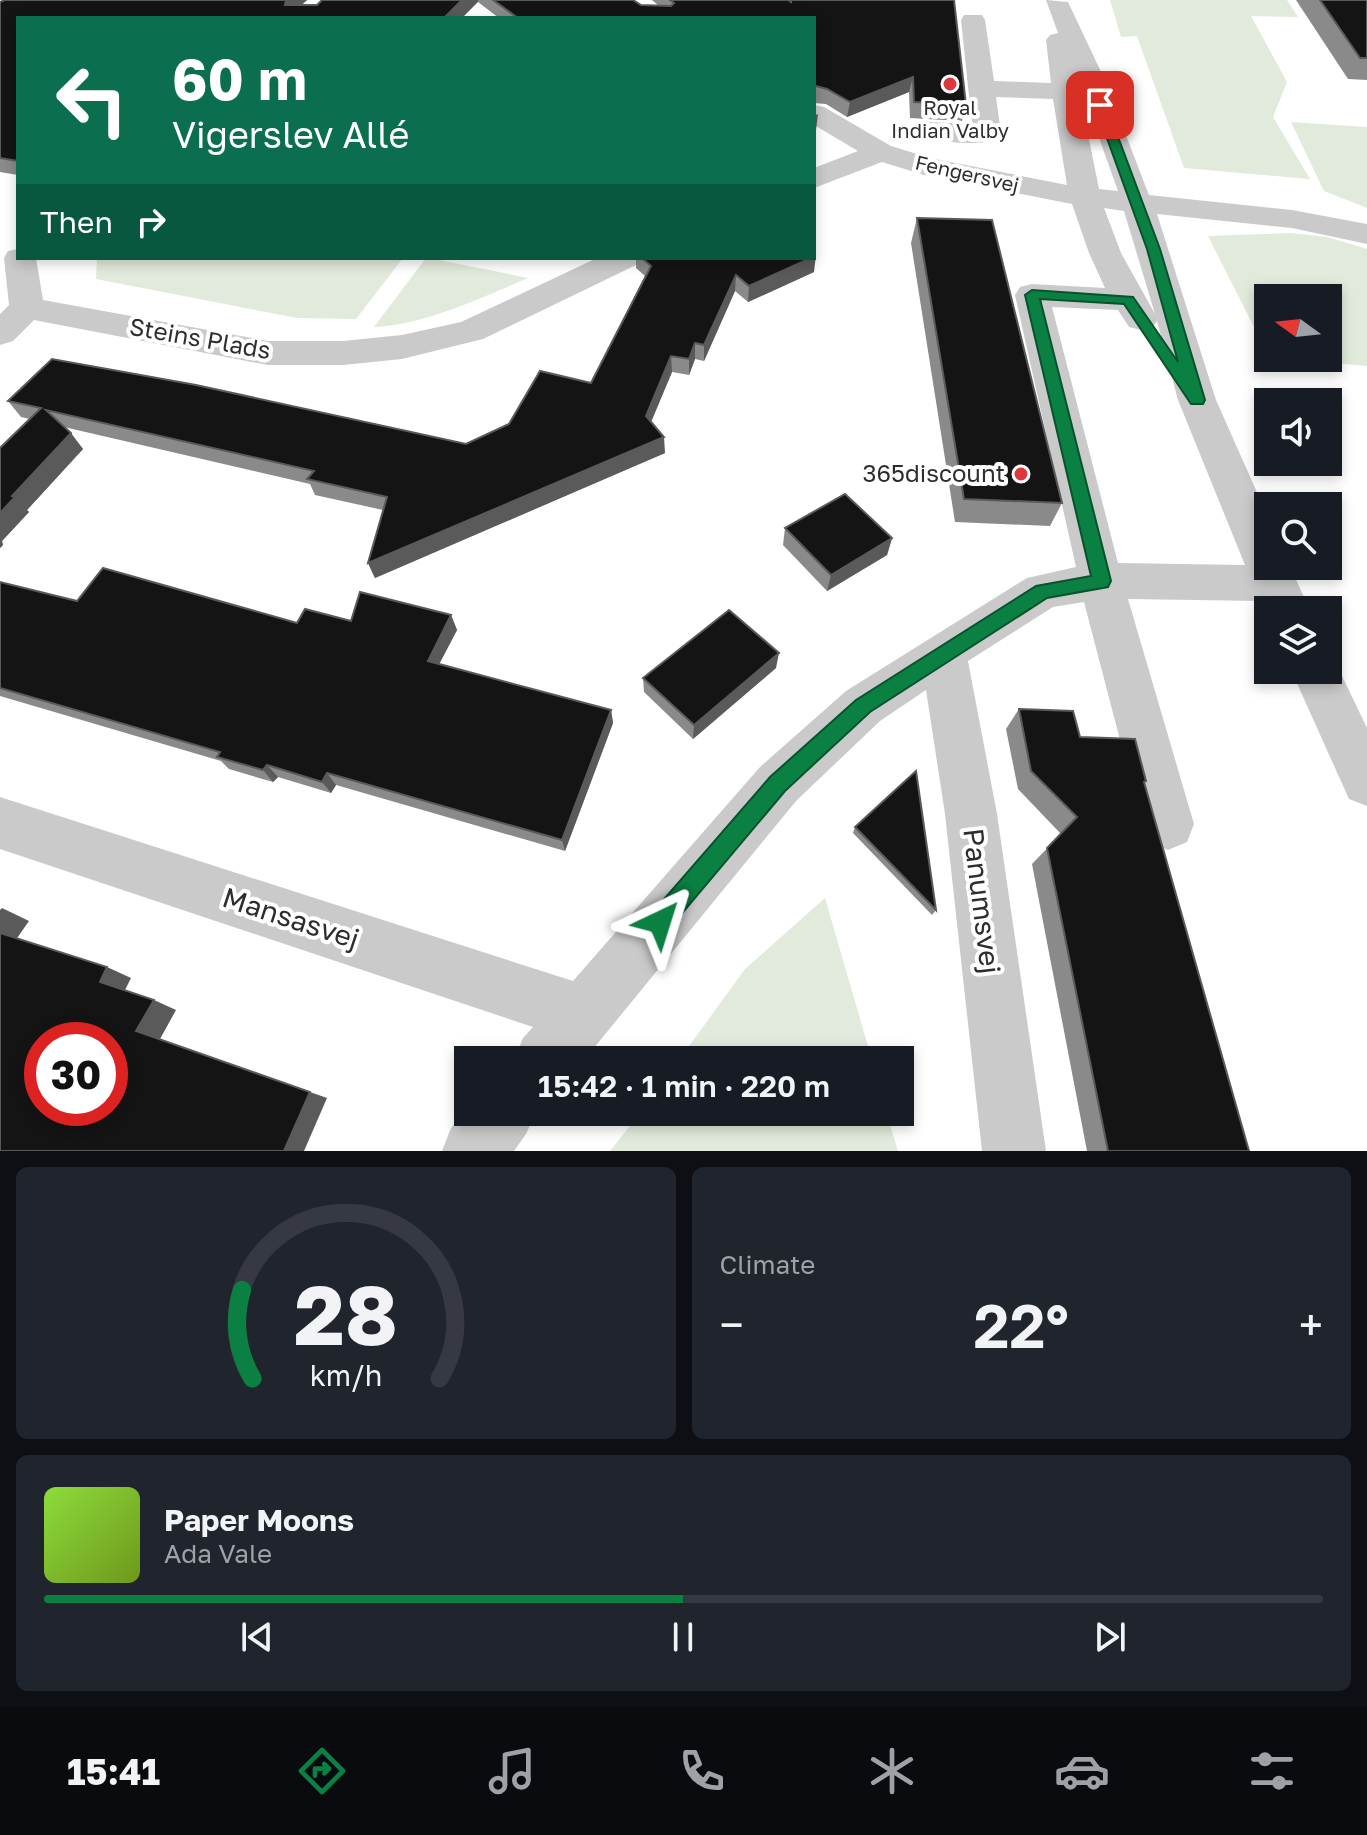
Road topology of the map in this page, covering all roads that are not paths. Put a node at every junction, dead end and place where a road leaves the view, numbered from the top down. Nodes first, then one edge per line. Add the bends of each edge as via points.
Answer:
1 (1056, 1) edge
2 (973, 20) dead end
3 (981, 88) junction
4 (1065, 92) junction
5 (816, 114) edge
6 (927, 130) edge
7 (881, 152) junction
8 (816, 178) edge
9 (1083, 197) junction
10 (1136, 203) junction
11 (1367, 234) edge
12 (20, 260) edge
13 (610, 264) edge
14 (1128, 300) junction
15 (27, 308) junction
16 (0, 333) edge
17 (1197, 400) junction
18 (1101, 581) junction
19 (1280, 596) edge
20 (943, 652) junction
21 (1322, 684) edge
22 (1367, 782) edge
23 (0, 823) edge
24 (1168, 824) dead end
25 (581, 1013) junction
26 (556, 1046) edge
27 (493, 1126) edge
28 (474, 1151) edge
29 (1014, 1151) edge

1 - 4 street
1 - 10 street
2 - 3 street
3 - 4 street
3 - 6 street via 987,134
4 - 9 street
5 - 7 street, Fengersvej
7 - 8 street
7 - 9 street, Fengersvej via 924,166
9 - 10 street, Fengersvej
9 - 14 street
10 - 11 street, Fengersvej via 1292,219
10 - 17 street via 1169,296
12 - 15 street
13 - 15 street, Steins Plads via 471,331 402,347 343,353 268,353
14 - 17 street
14 - 18 street via 1032,295
15 - 16 street
17 - 19 street
18 - 19 street
18 - 20 street via 1043,591
18 - 24 street
20 - 25 street via 863,706 778,784
20 - 29 street, Panumsvej via 971,814
21 - 22 street
23 - 25 street, Mansasvej
25 - 26 street
27 - 28 street

